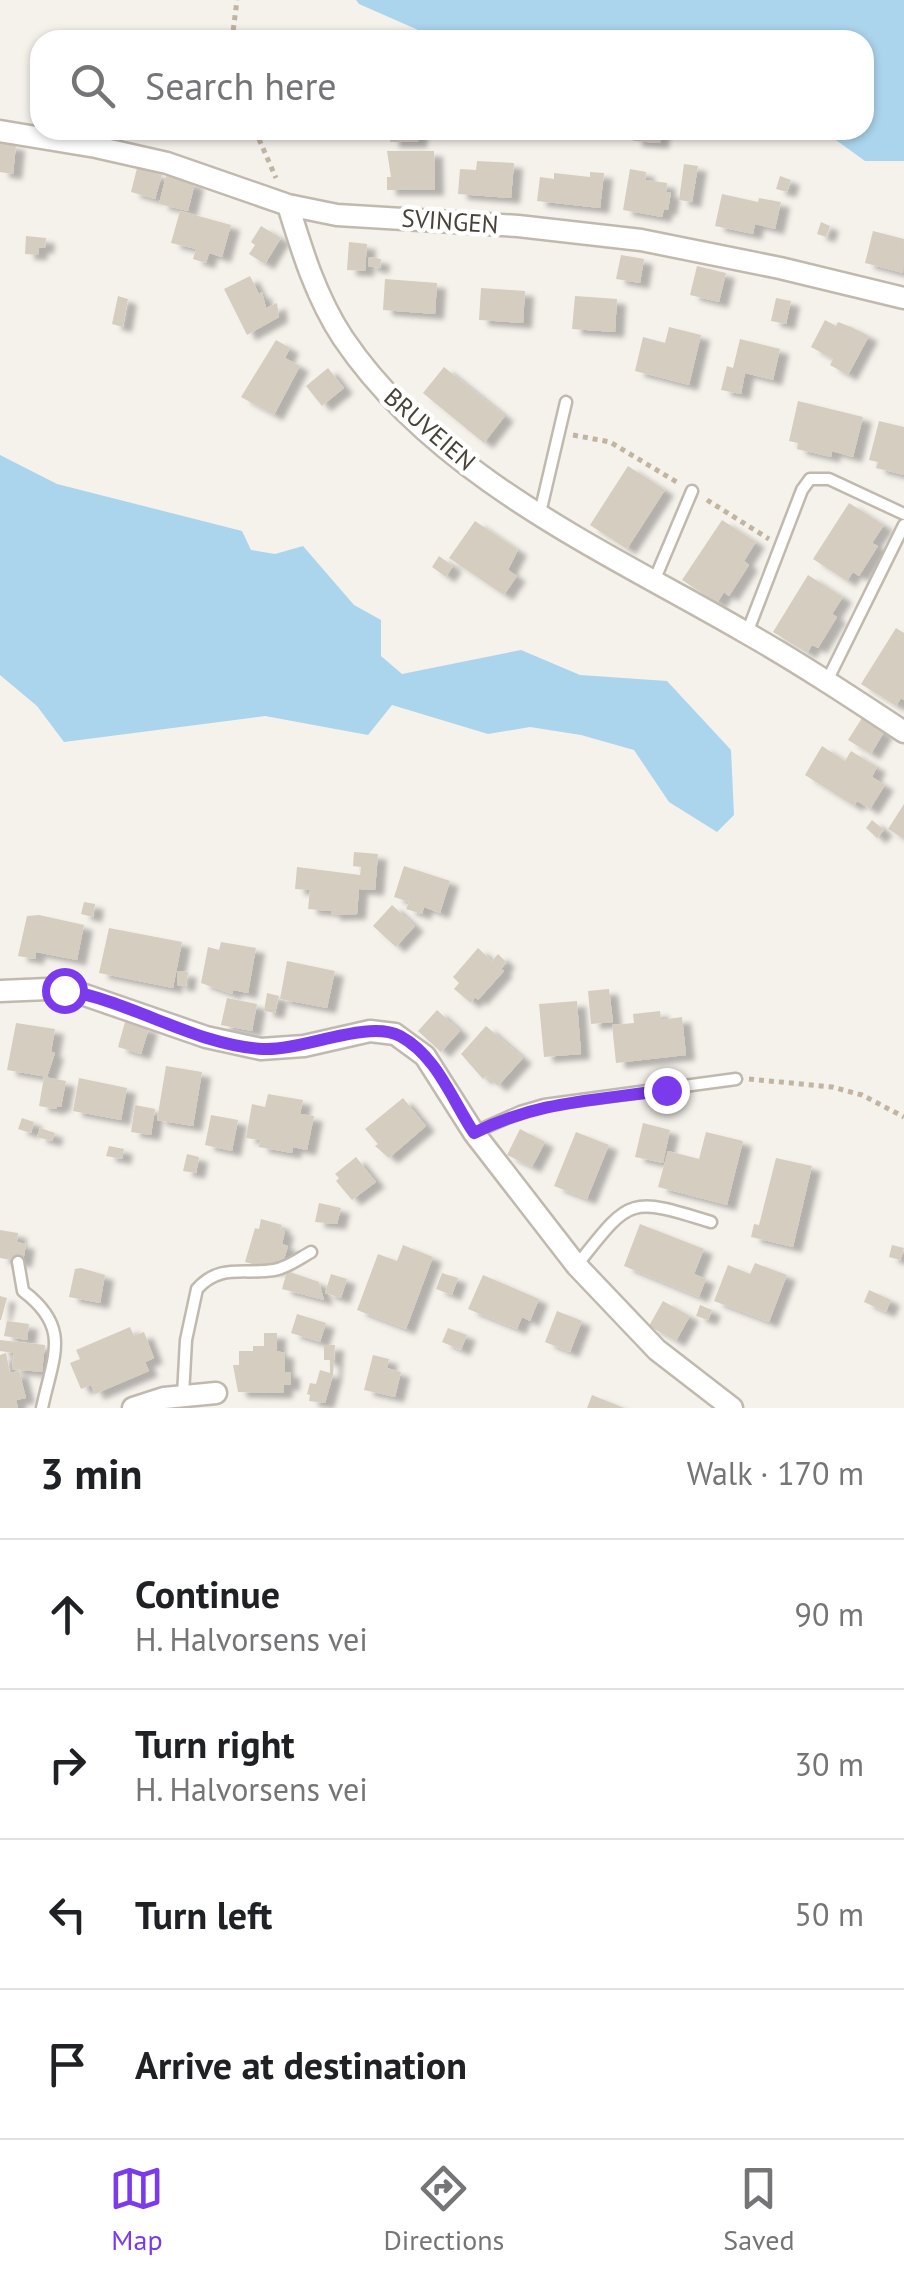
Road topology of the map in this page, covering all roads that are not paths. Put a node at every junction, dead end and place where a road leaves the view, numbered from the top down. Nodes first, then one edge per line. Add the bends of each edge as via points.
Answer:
1 (0, 130) edge
2 (30, 135) edge
3 (60, 140) edge
4 (288, 205) junction
5 (904, 298) edge
6 (566, 402) dead end
7 (692, 491) road end
8 (540, 513) junction
9 (904, 514) edge
10 (904, 525) edge
11 (654, 581) junction
12 (747, 633) junction
13 (827, 682) junction
14 (904, 732) edge
15 (0, 992) edge
16 (736, 1078) road end
17 (474, 1133) junction
18 (710, 1222) dead end
19 (311, 1252) dead end
20 (18, 1262) dead end
21 (577, 1266) junction
22 (216, 1394) dead end
23 (183, 1395) junction
24 (42, 1408) edge
25 (133, 1408) edge
26 (732, 1408) edge

1 - 2 street, SVINGEN
3 - 4 street, SVINGEN via 167,163
4 - 5 street, SVINGEN via 337,215 641,240
4 - 8 street, BRUVEIEN via 329,315 384,390 433,438
6 - 8 lane
7 - 11 lane
8 - 11 street, BRUVEIEN
9 - 12 lane via 818,476 810,479
10 - 13 lane
11 - 12 street, BRUVEIEN
12 - 13 street, BRUVEIEN
13 - 14 street, BRUVEIEN
15 - 17 street via 76,992 261,1049 394,1034 442,1078
16 - 17 lane via 544,1105
17 - 21 street
18 - 21 lane via 636,1205 614,1218
19 - 23 lane via 275,1270 224,1271 197,1289
20 - 24 lane via 23,1291 46,1308 54,1337
21 - 26 street via 657,1350
22 - 23 street
23 - 25 street

